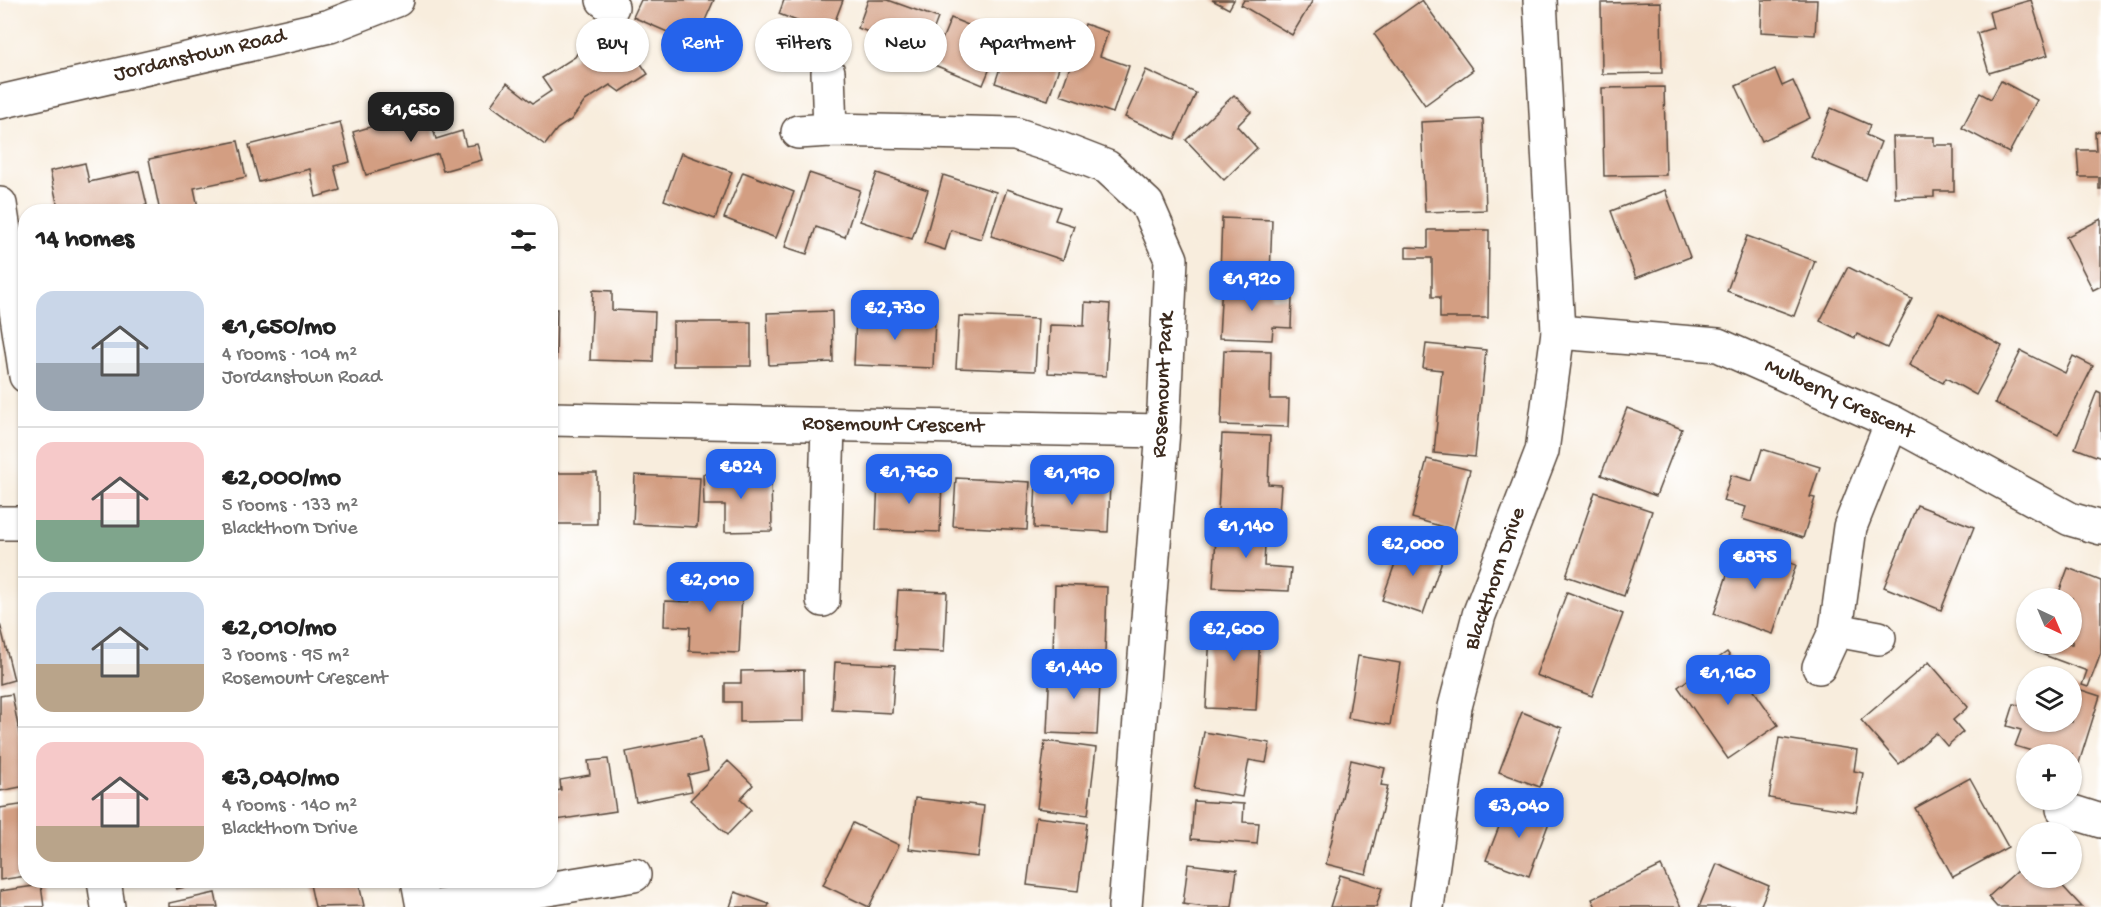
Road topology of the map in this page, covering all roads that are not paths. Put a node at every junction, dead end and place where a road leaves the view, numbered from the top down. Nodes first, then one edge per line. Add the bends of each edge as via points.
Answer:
1 (397, 0) edge
2 (1540, 0) edge
3 (828, 72) dead end
4 (0, 102) edge
5 (0, 204) edge
6 (18, 323) edge
7 (1558, 332) junction
8 (558, 419) edge
9 (1892, 422) junction
10 (828, 424) junction
11 (1163, 431) junction
12 (18, 523) edge
13 (0, 524) edge
14 (2101, 528) edge
15 (823, 600) dead end
16 (1836, 630) junction
17 (1880, 638) dead end
18 (1819, 667) dead end
19 (2066, 810) edge
20 (2101, 821) edge
21 (634, 875) dead end
22 (558, 887) edge
23 (105, 888) edge
24 (419, 888) edge
25 (554, 888) edge
26 (108, 907) edge
27 (423, 907) edge
28 (437, 907) edge
29 (1125, 907) edge
30 (1427, 907) edge

1 - 4 street, Jordanstown Road via 330,26
2 - 7 street, Blackthorn Drive
3 - 11 street, Rosemount Park via 814,131 1015,134 1107,167 1147,204 1171,260
5 - 6 street
7 - 9 street, Mulberry Crescent via 1718,345
7 - 30 street, Blackthorn Drive via 1542,451 1479,615 1455,707
8 - 10 street, Rosemount Crescent
9 - 14 street, Mulberry Crescent via 2070,519
9 - 16 street via 1850,527
10 - 11 street, Rosemount Crescent
10 - 15 street
11 - 29 street, Rosemount Park
12 - 13 street
16 - 17 street
16 - 18 street
19 - 20 street
21 - 22 street
23 - 26 street
24 - 27 street
25 - 28 street

